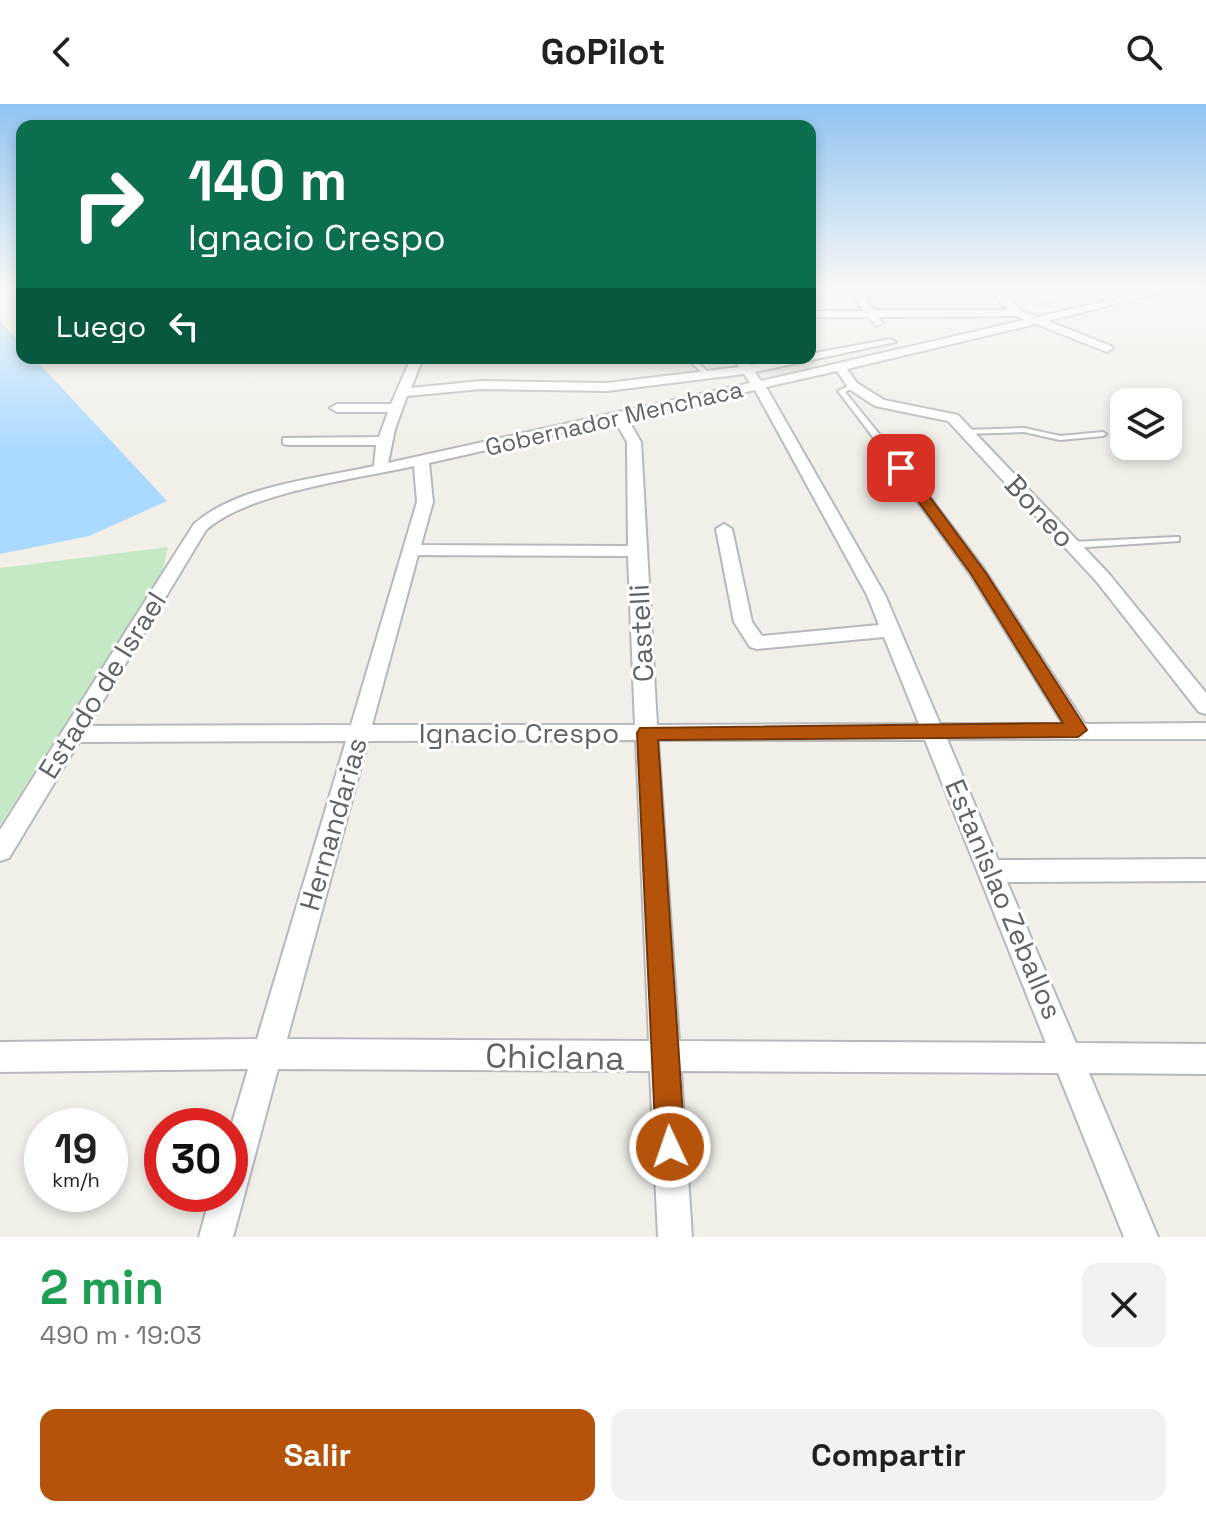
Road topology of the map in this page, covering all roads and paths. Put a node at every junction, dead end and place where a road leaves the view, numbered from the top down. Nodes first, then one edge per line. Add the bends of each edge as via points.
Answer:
1 (886, 343) edge
2 (891, 343) edge
3 (945, 343) edge
4 (1095, 343) edge
5 (1107, 348) dead end
6 (903, 353) junction
7 (816, 357) edge
8 (415, 364) edge
9 (696, 364) edge
10 (780, 364) edge
11 (840, 367) junction
12 (747, 371) edge
13 (707, 374) junction
14 (853, 386) junction
15 (404, 392) junction
16 (337, 408) dead end
17 (398, 408) junction
18 (619, 416) junction
19 (966, 432) junction
20 (1103, 434) dead end
21 (288, 441) dead end
22 (386, 441) junction
23 (885, 447) joint
24 (421, 461) junction
25 (381, 470) junction
26 (207, 520) joint
27 (724, 529) dead end
28 (1176, 539) dead end
29 (1072, 545) junction
30 (412, 550) junction
31 (637, 551) junction
32 (891, 630) junction
33 (1206, 707) edge
34 (1078, 730) junction
35 (1206, 731) edge
36 (934, 732) junction
37 (359, 733) junction
38 (647, 733) junction
39 (72, 734) junction
40 (0, 851) edge
41 (1206, 870) edge
42 (991, 871) junction
43 (267, 1054) junction
44 (0, 1057) edge
45 (666, 1058) junction
46 (1069, 1058) junction
47 (1206, 1059) edge
48 (248, 1122) edge
49 (223, 1212) edge
50 (216, 1237) edge
51 (675, 1237) edge
52 (1141, 1237) edge

1 - 7 street
2 - 6 street
3 - 6 street, Gobernador Menchaca
4 - 5 street
6 - 11 street, Gobernador Menchaca
8 - 15 street
9 - 13 lane
10 - 12 street
11 - 12 street, Gobernador Menchaca
11 - 14 street, Boneo
12 - 13 street
12 - 18 street, Gobernador Menchaca
12 - 32 street, Estanislao Zeballos via 779,417
13 - 15 street via 577,389 481,385
14 - 19 street, Boneo via 885,405 950,416
14 - 23 lane via 841,391
15 - 17 street
16 - 17 street
17 - 22 street
18 - 24 street, Gobernador Menchaca
18 - 31 street, Castelli via 634,442
19 - 20 lane via 1024,430 1060,438
19 - 29 street, Boneo
21 - 22 street
22 - 25 street
23 - 34 street via 978,573
24 - 25 street, Gobernador Menchaca
24 - 30 street, Hernandarias via 425,502
25 - 26 street, Gobernador Menchaca via 243,501
26 - 39 street, Estado de Israel
27 - 32 street via 743,622 757,643
28 - 29 lane
29 - 33 street, Boneo
30 - 31 street
30 - 37 street, Hernandarias
31 - 38 street, Castelli
32 - 36 street, Estanislao Zeballos
34 - 35 street, Ignacio Crespo
34 - 36 street, Ignacio Crespo
36 - 38 street, Ignacio Crespo
36 - 42 street, Estanislao Zeballos
37 - 38 street, Ignacio Crespo
37 - 39 street, Ignacio Crespo
37 - 43 street, Hernandarias
38 - 45 street, Castelli
39 - 40 street, Estado de Israel
41 - 42 street
42 - 46 street, Estanislao Zeballos
43 - 44 street, Chiclana
43 - 45 street, Chiclana
43 - 48 street, Hernandarias
45 - 46 street, Chiclana
45 - 51 street, Castelli
46 - 47 street, Chiclana
46 - 52 street, Estanislao Zeballos
49 - 50 street

